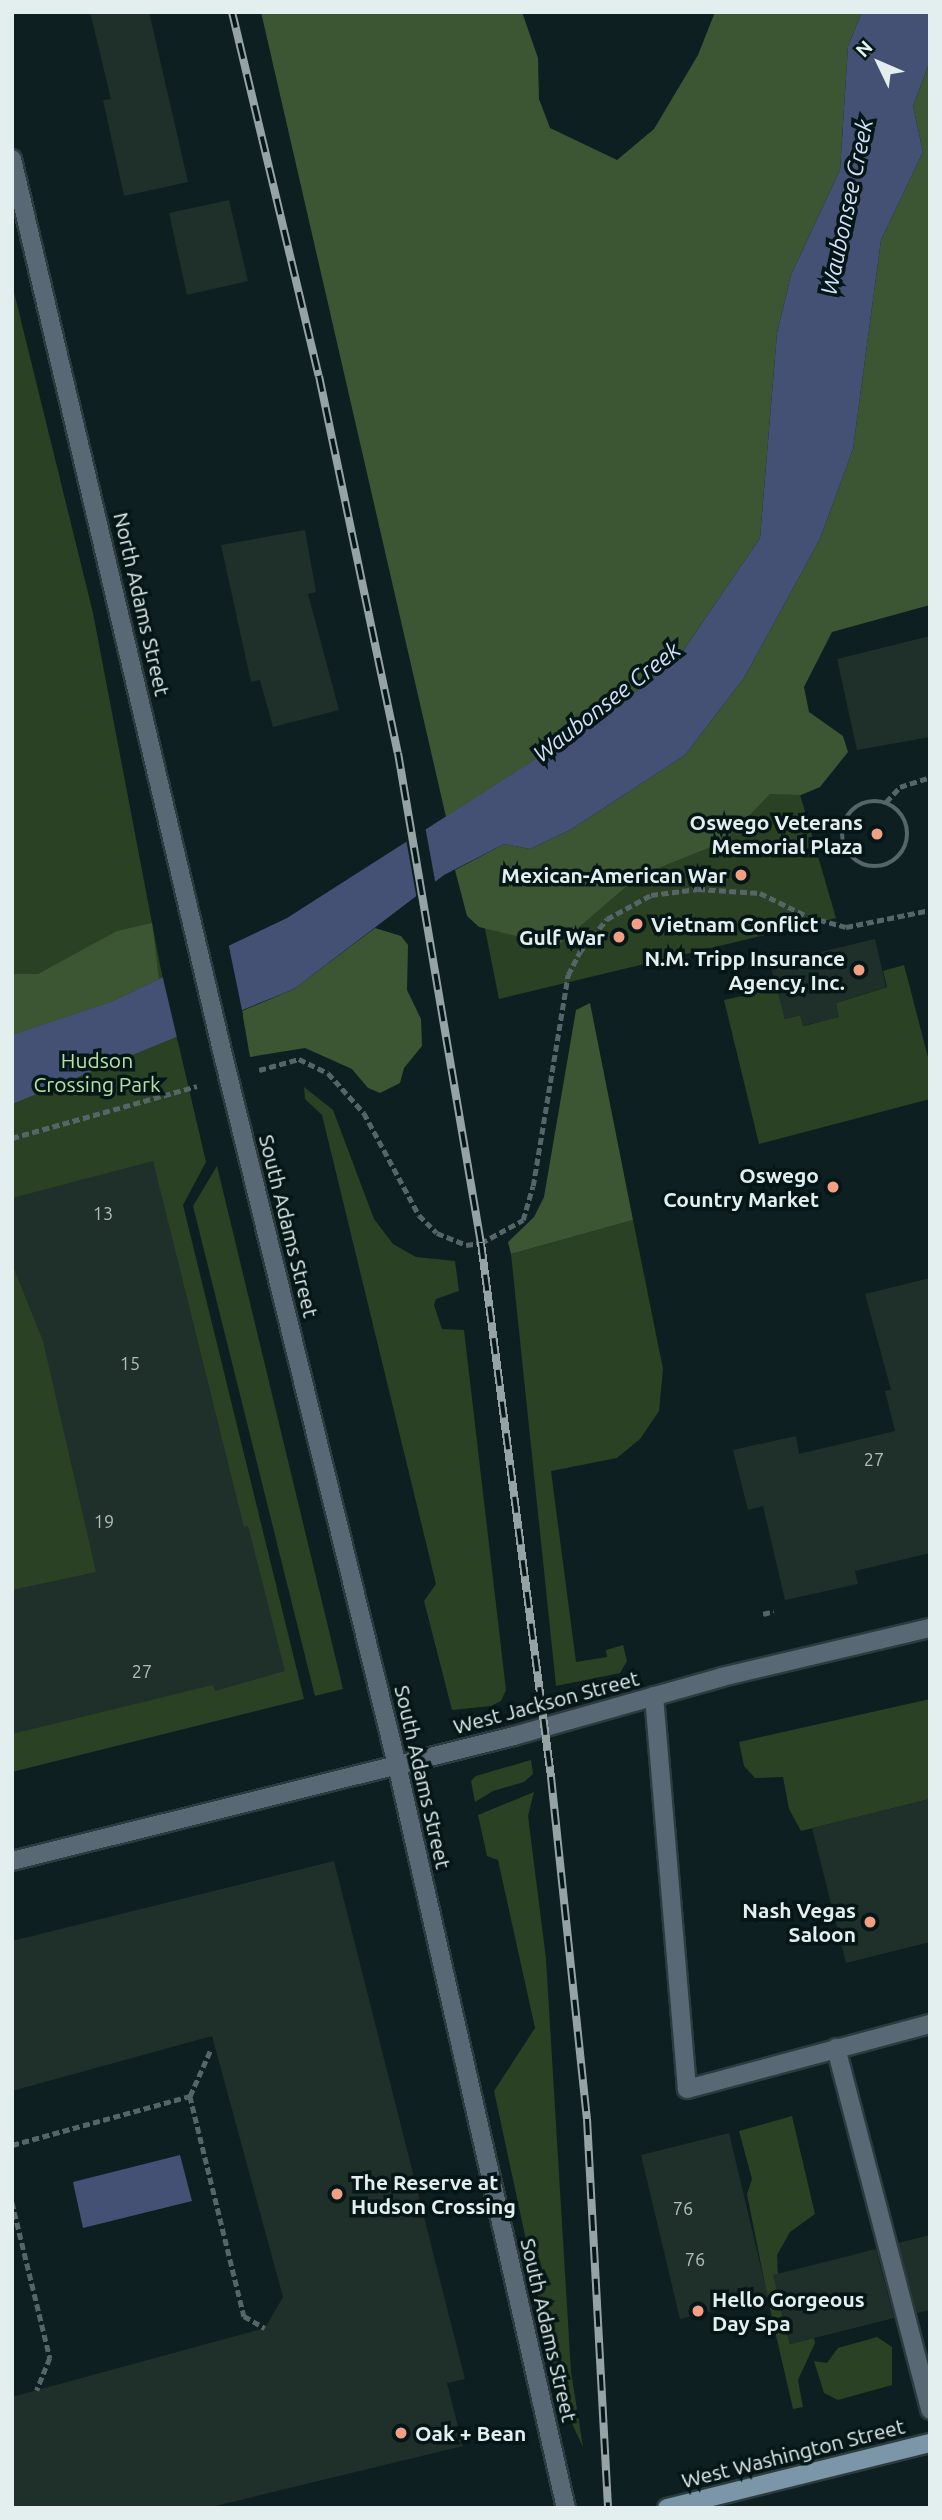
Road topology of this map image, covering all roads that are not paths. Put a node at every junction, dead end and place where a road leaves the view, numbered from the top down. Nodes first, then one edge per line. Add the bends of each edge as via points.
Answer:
1 (12, 159) edge
2 (224, 1059) joint
3 (930, 1628) edge
4 (654, 1696) junction
5 (397, 1765) junction
6 (12, 1861) edge
7 (930, 2024) edge
8 (836, 2048) junction
9 (930, 2410) edge
10 (930, 2443) edge
11 (566, 2508) edge
12 (667, 2508) edge

1 - 2 street, North Adams Street
2 - 5 street, South Adams Street
3 - 4 street, West Jackson Street
4 - 5 street, West Jackson Street
4 - 8 street via 687,2089
5 - 6 street, West Jackson Street
5 - 11 street, South Adams Street
7 - 8 street
8 - 9 street
10 - 12 main road, West Washington Street

